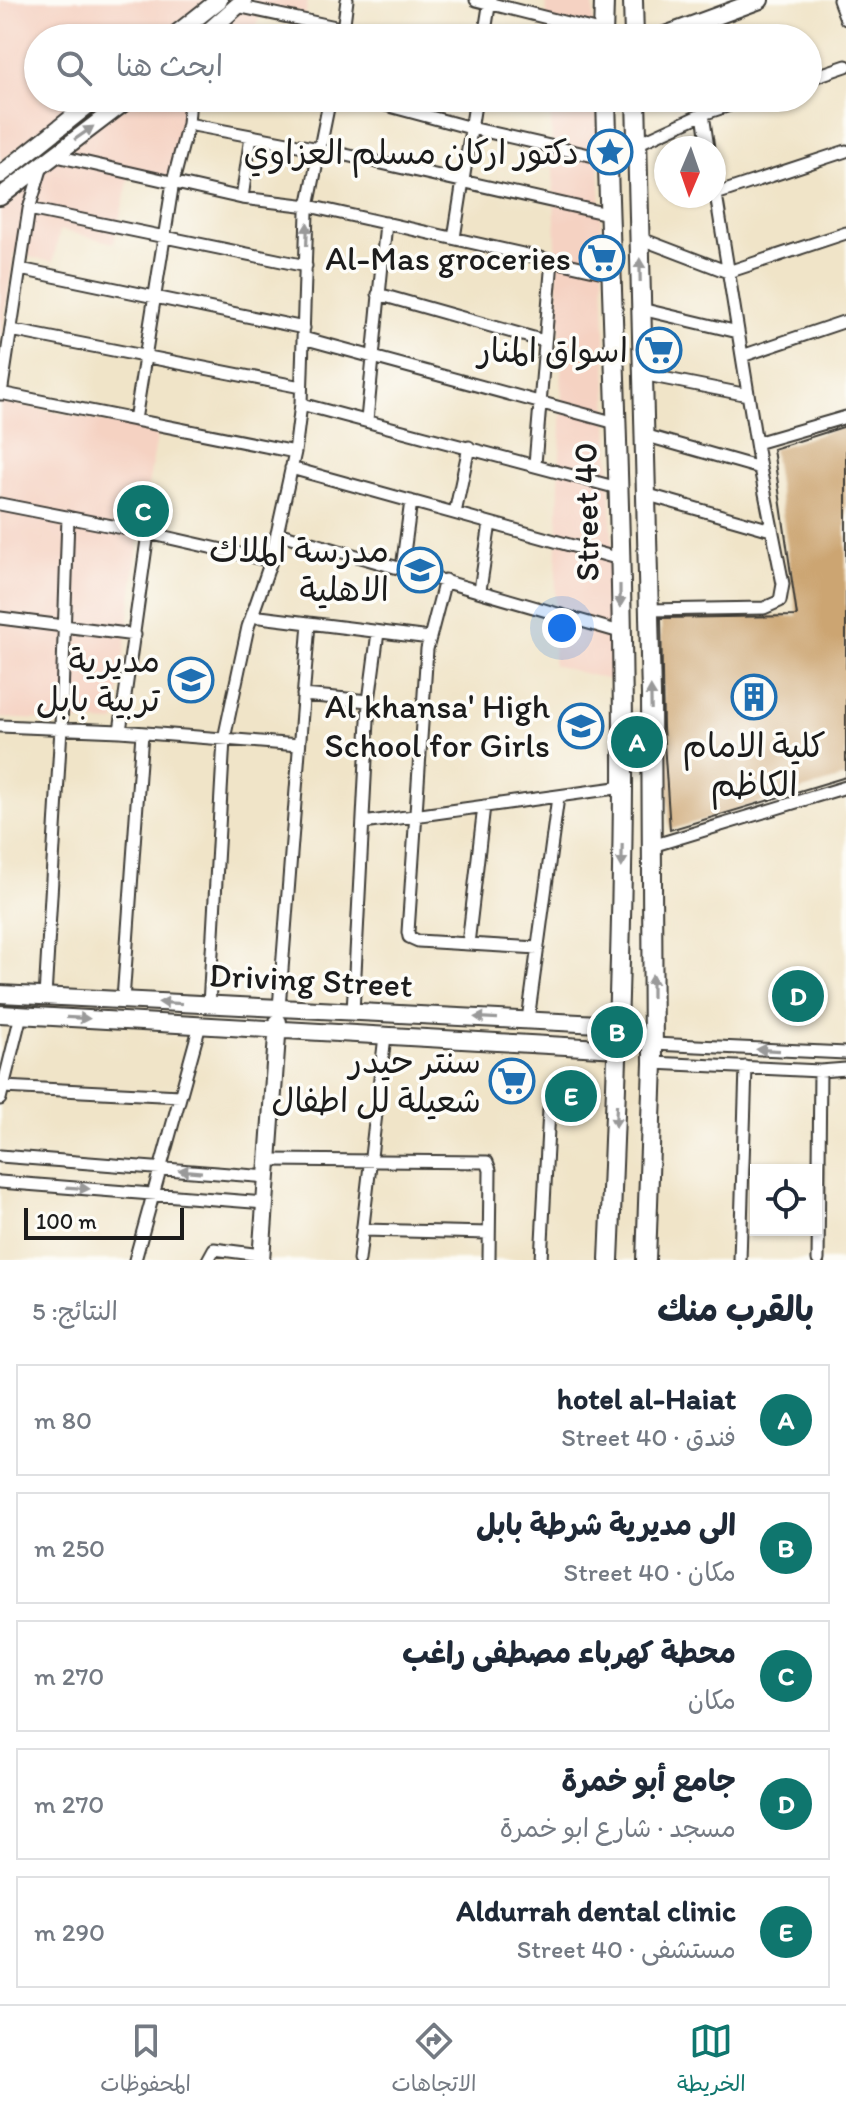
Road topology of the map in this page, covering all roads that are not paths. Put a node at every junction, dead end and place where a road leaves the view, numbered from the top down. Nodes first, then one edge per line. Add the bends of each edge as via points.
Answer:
1 (219, 0) edge
2 (347, 0) edge
3 (476, 0) edge
4 (604, 0) edge
5 (633, 0) edge
6 (839, 0) edge
7 (490, 2) edge
8 (751, 2) edge
9 (240, 3) edge
10 (846, 19) edge
11 (189, 24) edge
12 (217, 24) edge
13 (315, 24) edge
14 (344, 24) edge
15 (486, 24) edge
16 (565, 24) edge
17 (603, 24) edge
18 (634, 24) edge
19 (694, 24) edge
20 (846, 66) edge
21 (822, 74) edge
22 (79, 112) edge
23 (111, 112) edge
24 (189, 112) edge
25 (327, 112) edge
26 (412, 112) edge
27 (474, 112) edge
28 (606, 112) edge
29 (636, 112) edge
30 (709, 112) edge
31 (703, 114) junction
32 (188, 124) junction
33 (471, 128) junction
34 (251, 136) junction
35 (706, 136) edge
36 (637, 144) junction
37 (319, 149) junction
38 (846, 151) edge
39 (48, 159) junction
40 (607, 159) junction
41 (0, 175) edge
42 (173, 182) junction
43 (462, 183) junction
44 (726, 185) edge
45 (0, 197) edge
46 (242, 198) junction
47 (309, 206) junction
48 (718, 208) edge
49 (29, 209) junction
50 (608, 214) junction
51 (386, 223) junction
52 (846, 233) edge
53 (165, 237) junction
54 (454, 238) junction
55 (639, 238) junction
56 (552, 260) junction
57 (306, 266) junction
58 (20, 269) junction
59 (728, 272) junction
60 (612, 274) junction
61 (378, 294) junction
62 (155, 297) junction
63 (641, 309) junction
64 (846, 321) edge
65 (11, 330) junction
66 (738, 332) junction
67 (304, 333) junction
68 (544, 341) junction
69 (742, 356) junction
70 (145, 357) junction
71 (372, 357) junction
72 (642, 374) junction
73 (301, 387) junction
74 (1, 394) edge
75 (748, 395) junction
76 (539, 403) junction
77 (301, 404) junction
78 (846, 417) edge
79 (135, 420) junction
80 (367, 420) junction
81 (616, 427) junction
82 (644, 433) junction
83 (756, 443) junction
84 (469, 447) junction
85 (295, 452) junction
86 (535, 464) junction
87 (617, 464) junction
88 (644, 466) junction
89 (291, 468) junction
90 (760, 468) junction
91 (618, 488) junction
92 (645, 494) junction
93 (411, 501) junction
94 (0, 504) edge
95 (455, 513) junction
96 (68, 517) junction
97 (490, 523) junction
98 (771, 530) junction
99 (148, 533) junction
100 (277, 533) junction
101 (620, 559) junction
102 (271, 561) junction
103 (402, 568) junction
104 (445, 580) junction
105 (480, 590) junction
106 (649, 610) junction
107 (252, 616) junction
108 (0, 618) edge
109 (309, 623) junction
110 (65, 627) junction
111 (378, 632) junction
112 (620, 632) junction
113 (135, 635) junction
114 (430, 638) junction
115 (303, 695) junction
116 (369, 701) junction
117 (0, 726) edge
118 (61, 728) junction
119 (120, 731) junction
120 (142, 733) junction
121 (224, 739) junction
122 (299, 745) junction
123 (623, 787) junction
124 (846, 787) edge
125 (558, 797) junction
126 (484, 806) junction
127 (414, 816) junction
128 (363, 823) junction
129 (652, 846) junction
130 (468, 944) junction
131 (538, 948) junction
132 (0, 994) edge
133 (45, 997) junction
134 (123, 1000) junction
135 (209, 1005) junction
136 (279, 1008) junction
137 (353, 1012) junction
138 (0, 1014) edge
139 (21, 1015) junction
140 (528, 1020) junction
141 (200, 1025) junction
142 (620, 1025) junction
143 (277, 1030) junction
144 (385, 1036) junction
145 (619, 1049) junction
146 (846, 1053) edge
147 (653, 1054) junction
148 (746, 1067) junction
149 (846, 1069) edge
150 (820, 1071) junction
151 (1, 1093) edge
152 (180, 1096) junction
153 (549, 1110) dead end
154 (0, 1156) edge
155 (270, 1160) junction
156 (370, 1160) junction
157 (159, 1169) junction
158 (268, 1177) junction
159 (0, 1182) edge
160 (153, 1193) junction
161 (265, 1203) junction
162 (363, 1230) junction
163 (489, 1233) junction
164 (261, 1258) edge
165 (135, 1260) edge
166 (208, 1260) edge
167 (359, 1260) edge
168 (489, 1260) edge
169 (541, 1260) edge
170 (609, 1260) edge
171 (646, 1260) edge
172 (740, 1260) edge
173 (818, 1260) edge

1 - 11 street
2 - 14 street
3 - 7 street
4 - 17 main road
5 - 18 main road
6 - 10 street
7 - 15 street
7 - 16 street
8 - 19 street
9 - 12 street
9 - 13 street
20 - 21 street
22 - 41 street
39 -> 23 street
24 - 32 street
25 - 37 street
26 - 33 street
27 - 33 street
28 - 40 main road, Street 40
29 - 36 main road, Street 40
30 - 31 street
31 - 35 street
31 - 36 street
32 - 34 street
32 - 42 street
33 - 40 street
33 - 43 street
34 - 37 street
34 - 46 street
36 - 55 main road, Street 40
37 - 43 street
37 - 47 street
38 - 44 street
39 - 42 street
39 - 45 street
39 - 49 street
40 - 50 main road, Street 40
42 - 46 street
42 - 53 street
43 - 50 street
43 - 54 street
46 - 47 street
47 - 51 street
57 -> 47 street
48 - 59 street
49 - 53 street
49 - 58 street
50 - 60 main road, Street 40
51 - 54 street
51 - 61 street
52 - 59 street
53 - 57 street
53 - 62 street
54 - 56 street
55 - 59 street
63 -> 55 main road, Street 40
56 - 60 street
56 - 68 street
57 - 67 street
58 - 62 street
58 - 65 street
59 - 66 street
60 - 81 main road, Street 40
61 - 68 street
61 - 71 street
62 - 67 street
62 - 70 street
63 - 66 street
63 - 72 main road, Street 40
64 - 69 street
65 - 70 street
65 - 74 street
66 - 69 street
67 - 71 street
67 - 73 street
68 - 76 street
69 - 75 street
70 - 73 street
70 - 79 street
71 - 76 street
71 - 80 street
72 - 75 street
72 - 82 main road, Street 40
73 - 77 street
74 - 79 street
75 - 83 street
76 - 81 street
76 - 86 street
77 - 80 street
77 - 85 street
78 - 83 street
79 - 85 street
80 - 84 street
81 - 82 main road via 633,437
81 - 87 main road, Street 40
82 - 88 main road, Street 40
82 - 90 street
83 - 90 street
84 - 86 street
84 - 95 street
85 - 89 street
86 - 91 street
87 - 88 main road via 634,459
87 - 91 main road, Street 40
88 - 92 main road, Street 40
89 - 93 street
89 - 100 street
90 - 98 street
91 - 101 main road, Street 40
92 - 98 street
92 - 106 main road, Street 40
93 - 95 street
93 - 103 street
94 - 96 street
95 - 97 street
96 - 99 street
96 - 110 street
97 - 101 street
97 - 105 street
98 - 106 street via 783,584 780,601 764,608
99 - 102 street
99 - 113 street
100 - 102 street
100 - 103 street
101 -> 112 main road, Street 40
102 - 107 street
103 - 104 street
104 - 105 street
104 - 114 street
105 - 112 street
129 -> 106 main road, Street 40
107 - 109 street
107 - 121 street
108 - 110 street
109 - 111 street
109 - 115 street
110 - 113 street
110 - 118 street
111 - 114 street
111 - 116 street
112 - 123 main road, Street 40
113 - 119 street
114 - 127 street
115 - 116 street
115 - 122 street
116 - 128 street
117 - 118 street
118 - 119 street
118 - 133 street
119 - 120 street
120 - 121 street
120 - 134 street
121 - 122 street
121 - 135 street
122 - 136 street
123 - 125 street
123 -> 142 main road, Street 40
124 - 129 street
125 - 126 street
125 - 131 street
126 - 127 street
126 - 130 street
127 - 128 street
127 - 130 street via 409,937
128 - 137 street
147 -> 129 main road, Street 40
130 - 131 street
131 - 140 street
132 - 133 street, Driving Street
133 - 134 street, Driving Street
135 -> 134 street, Driving Street
135 - 136 street, Driving Street
136 - 137 street, Driving Street
136 - 143 street
140 -> 137 street, Driving Street
138 - 139 street, Driving Street
139 -> 141 street, Driving Street
139 - 151 street
140 - 142 street, Driving Street
141 - 143 street, Driving Street
141 - 152 street
142 - 145 main road, Street 40
143 - 144 street, Driving Street
143 - 155 street
144 - 145 street, Driving Street
144 - 156 street
145 -> 170 main road, Street 40
146 -> 147 street
147 - 148 street
147 - 171 main road, Street 40
148 - 150 street
148 - 172 street
149 - 150 street
150 - 173 street
151 - 152 street
152 - 157 street
153 - 169 street
154 - 157 street
155 - 156 street
155 - 158 street
156 - 162 street
156 - 163 street via 487,1162
158 -> 157 street
157 - 160 street
158 - 161 street
159 -> 160 street
160 - 161 street
160 - 165 street
161 - 164 street
162 - 163 street
162 - 167 street
163 - 168 street
164 - 166 street via 214,1249

